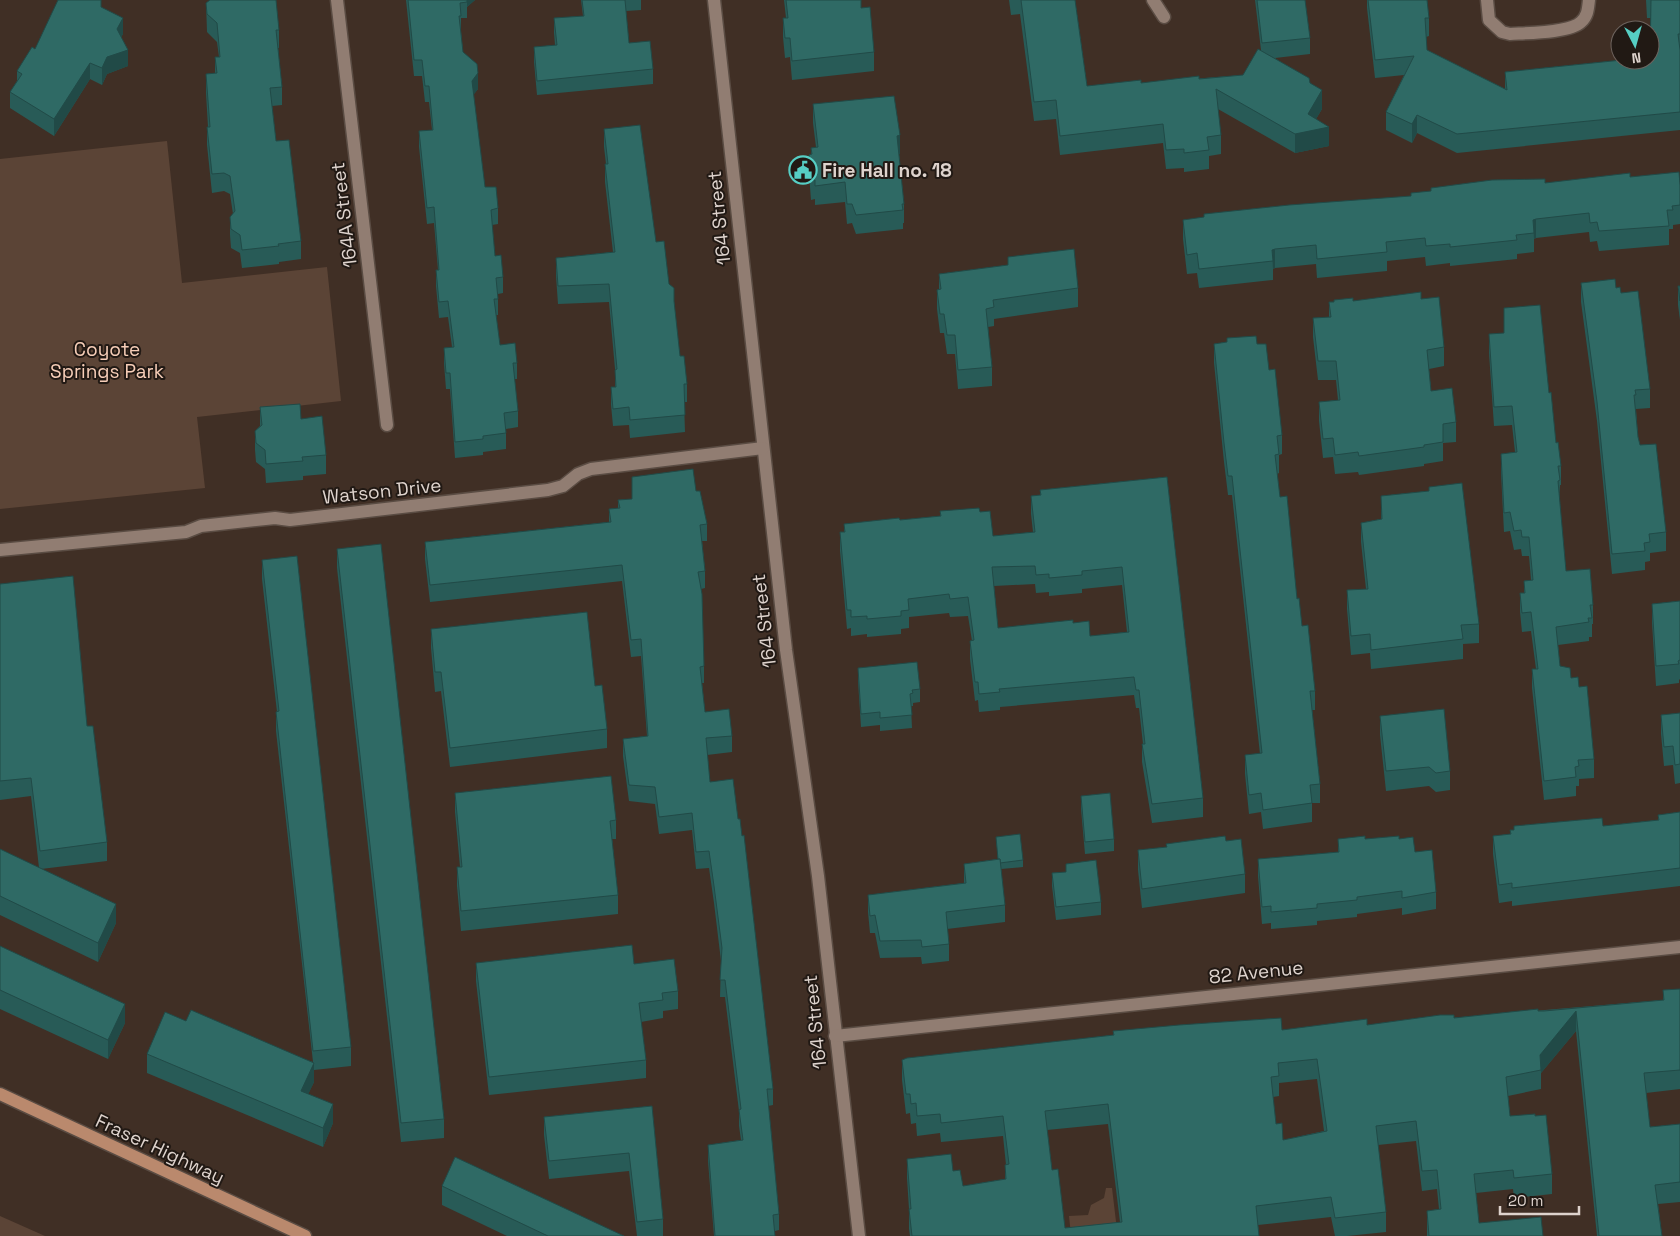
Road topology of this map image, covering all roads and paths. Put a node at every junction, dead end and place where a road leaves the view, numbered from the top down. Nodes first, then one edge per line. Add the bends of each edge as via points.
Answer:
1 (337, 0) edge
2 (714, 0) edge
3 (1153, 0) edge
4 (1487, 0) edge
5 (1589, 0) edge
6 (1164, 17) dead end
7 (387, 425) dead end
8 (763, 448) junction
9 (0, 550) edge
10 (1680, 947) edge
11 (835, 1036) junction
12 (0, 1094) edge
13 (305, 1236) edge
14 (859, 1236) edge

1 - 7 street, 164A Street
2 - 8 street, 164 Street
3 - 6 street
4 - 5 street via 1488,20 1502,32 1510,34 1571,28 1586,17
8 - 9 street, Watson Drive via 591,470 556,488 515,495 290,520 275,518 210,525 186,532
8 - 11 street, 164 Street via 786,650 818,876
10 - 11 street, 82 Avenue
11 - 14 street, 164 Street
12 - 13 main road, Fraser Highway

